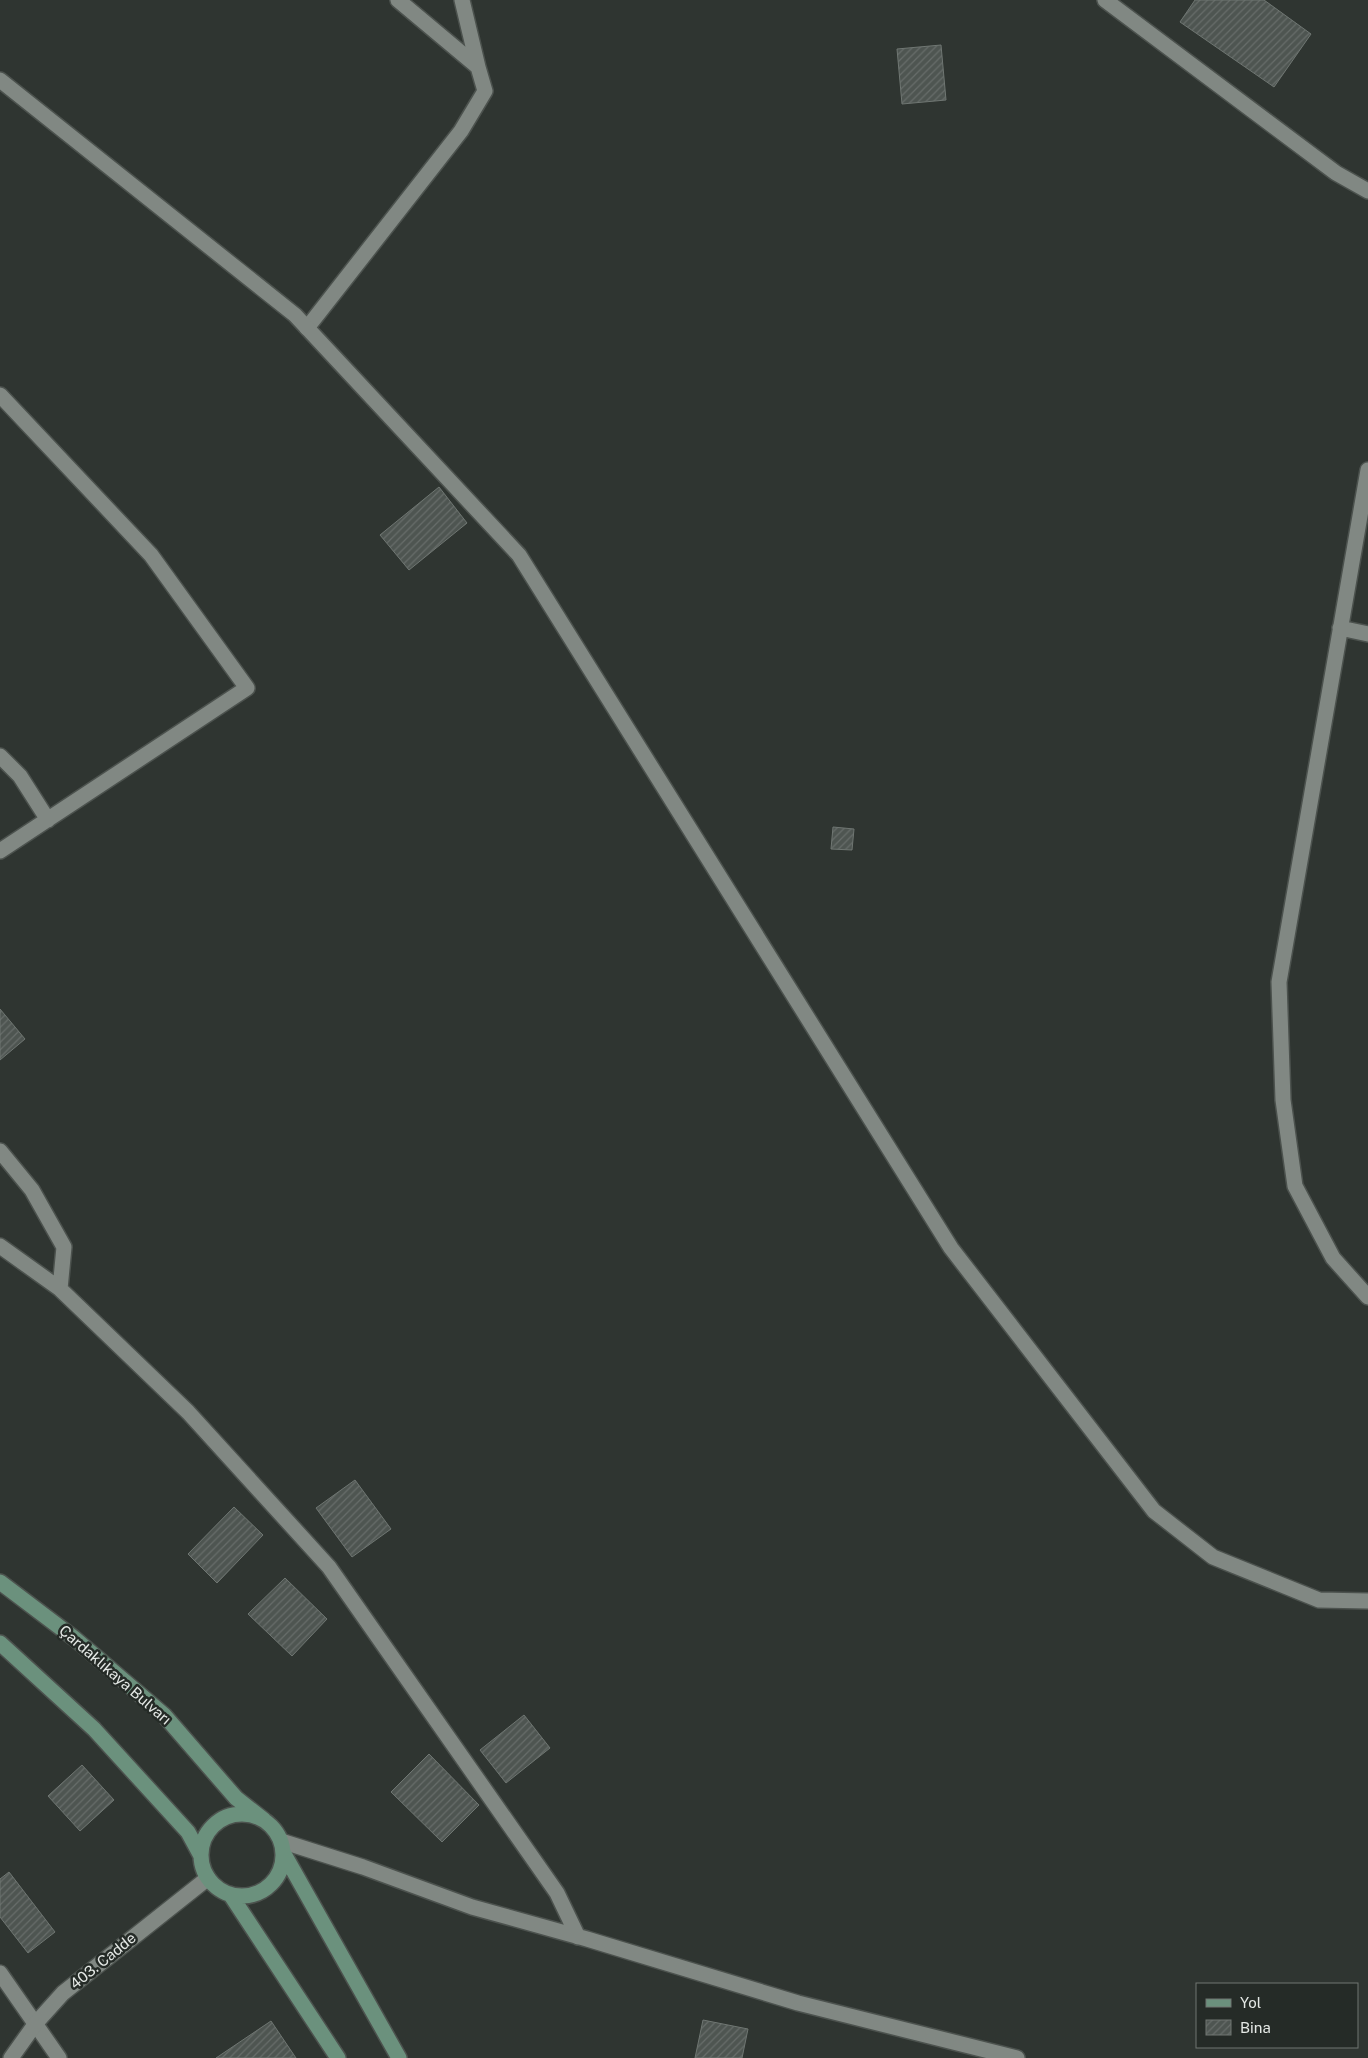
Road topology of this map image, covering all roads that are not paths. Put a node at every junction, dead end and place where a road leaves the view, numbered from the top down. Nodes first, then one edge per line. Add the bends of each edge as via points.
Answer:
1 (398, 0) edge
2 (462, 0) edge
3 (1104, 0) edge
4 (478, 67) junction
5 (0, 80) edge
6 (1368, 192) edge
7 (307, 328) junction
8 (0, 395) edge
9 (1368, 470) edge
10 (1340, 628) junction
11 (1368, 634) edge
12 (0, 756) edge
13 (48, 820) junction
14 (0, 852) edge
15 (0, 1151) edge
16 (0, 1246) edge
17 (60, 1289) junction
18 (1368, 1297) edge
19 (0, 1582) edge
20 (1368, 1601) edge
21 (0, 1643) edge
22 (264, 1820) junction
23 (282, 1847) junction
24 (201, 1856) junction
25 (208, 1878) junction
26 (230, 1894) junction
27 (578, 1937) junction
28 (0, 1973) edge
29 (36, 2023) junction
30 (12, 2058) edge
31 (60, 2058) edge
32 (338, 2058) edge
33 (400, 2058) edge
34 (1017, 2058) edge

1 - 4 street
2 - 4 street
3 - 6 street via 1336,173
4 - 7 street via 485,91 461,132
5 - 7 street via 295,315
7 - 20 street via 519,554 952,1248 1154,1512 1212,1556 1319,1600
8 - 13 street via 151,554 247,688
9 - 10 street
10 - 11 street
10 - 18 street via 1279,982 1283,1100 1295,1186 1333,1258
12 - 13 street via 20,776
13 - 14 street
15 - 17 street via 32,1190 64,1247
16 - 17 street
17 - 27 street via 188,1412 329,1567 557,1893
19 - 22 main road, Çardaklıkaya Bulvarı via 74,1638 164,1716 236,1798
21 - 24 main road via 94,1729 188,1832
22 - 23 main road via 274,1829
22 - 24 main road via 251,1814 225,1817 206,1835
23 - 26 main road via 282,1867 267,1888 256,1894
23 - 27 street via 363,1867 472,1908
23 - 33 main road
24 - 25 main road
25 - 26 main road
25 - 29 street, 403. Cadde via 63,1994
26 - 32 main road
27 - 34 street via 798,2003
28 - 29 street
29 - 30 street, 403. Cadde
29 - 31 street

